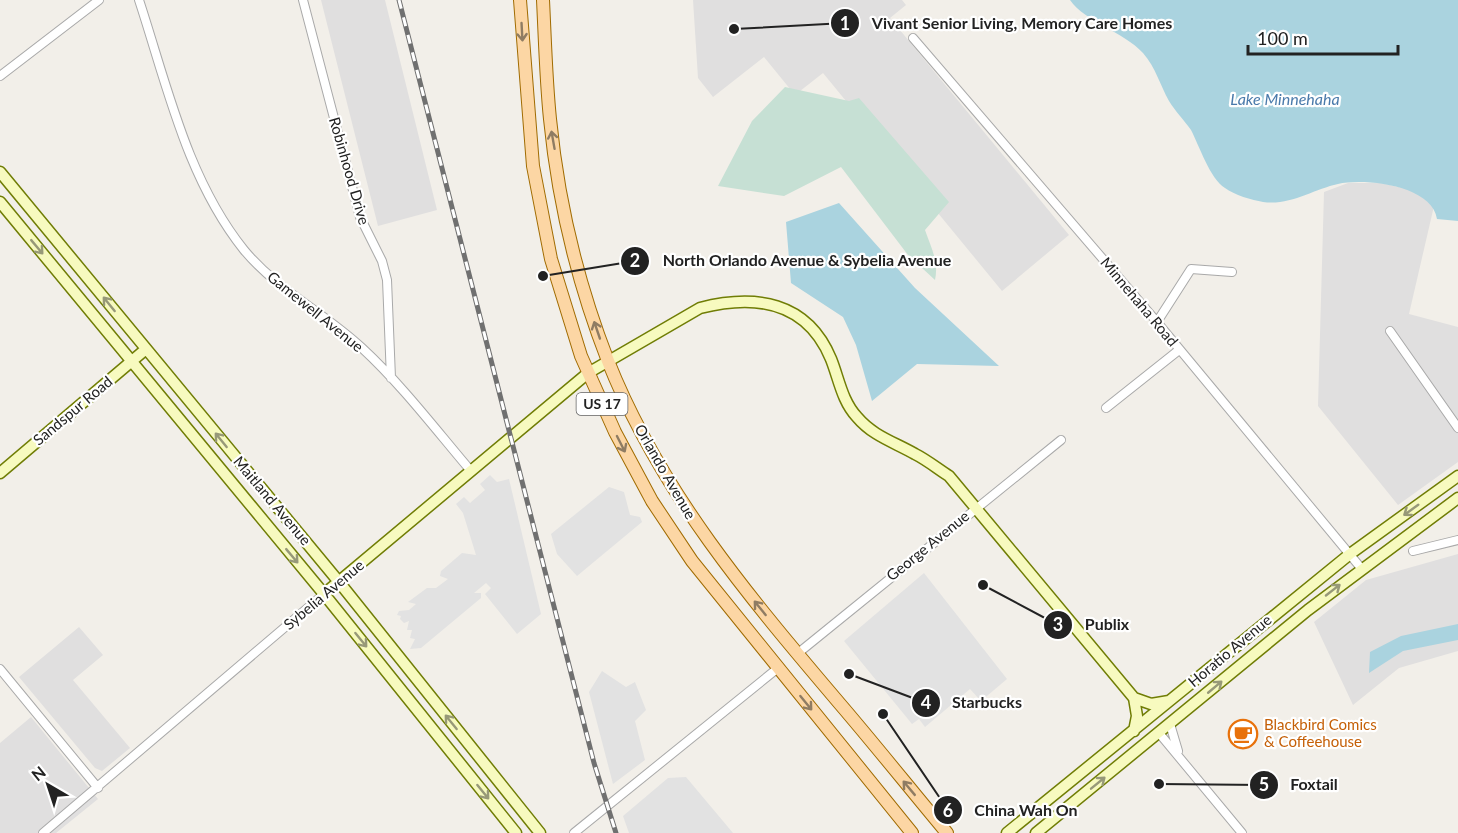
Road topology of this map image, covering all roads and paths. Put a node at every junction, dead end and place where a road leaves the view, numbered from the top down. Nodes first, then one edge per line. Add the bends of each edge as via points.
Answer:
1 (99, 0) edge
2 (139, 0) edge
3 (303, 0) edge
4 (520, 0) edge
5 (543, 0) edge
6 (913, 38) dead end
7 (0, 76) edge
8 (0, 172) edge
9 (0, 202) edge
10 (1232, 272) dead end
11 (1157, 322) junction
12 (1390, 331) dead end
13 (146, 349) junction
14 (1179, 350) junction
15 (609, 361) junction
16 (132, 362) junction
17 (588, 373) junction
18 (391, 378) junction
19 (1106, 408) dead end
20 (1458, 428) edge
21 (1061, 440) dead end
22 (471, 471) junction
23 (0, 473) edge
24 (1458, 476) edge
25 (1458, 498) edge
26 (976, 507) junction
27 (1458, 540) edge
28 (1413, 551) dead end
29 (1350, 554) junction
30 (1361, 568) junction
31 (339, 582) junction
32 (324, 594) junction
33 (797, 654) junction
34 (778, 668) junction
35 (0, 669) edge
36 (1134, 698) junction
37 (1169, 701) junction
38 (1170, 724) junction
39 (1134, 731) junction
40 (1159, 733) junction
41 (1182, 761) junction
42 (98, 788) junction
43 (43, 833) edge
44 (516, 833) edge
45 (540, 833) edge
46 (574, 833) edge
47 (912, 833) edge
48 (947, 833) edge
49 (1007, 833) edge
50 (1036, 833) edge
51 (1242, 833) edge

1 - 7 street
2 - 18 street, Gamewell Avenue via 187,148 211,200 244,249 277,285 361,347
3 - 18 street, Robinhood Drive via 360,218 382,261 387,280
4 -> 17 main road, Orlando Avenue / US 17 via 528,121 539,200 557,284
15 -> 5 main road, Orlando Avenue / US 17 via 580,277 563,204 550,119
6 - 11 street, Minnehaha Road
13 -> 8 main road, Maitland Avenue
9 -> 16 main road, Maitland Avenue
10 - 11 street via 1191,269
11 - 14 street, Minnehaha Road
12 - 20 street
13 - 16 main road, Sandspur Road
31 -> 13 main road, Maitland Avenue
14 - 19 street
14 - 29 street, Minnehaha Road
15 - 17 main road, Sybelia Avenue
15 - 26 main road, Sybelia Avenue via 700,308 760,302 786,308 820,339 856,417 873,433 917,454 950,476
33 -> 15 main road, Orlando Avenue / US 17 via 690,517 650,448
16 - 23 main road, Sandspur Road
16 -> 32 main road, Maitland Avenue
17 - 22 main road, Sybelia Avenue
17 -> 34 main road, Orlando Avenue / US 17 via 636,475 674,536
18 - 22 street, Gamewell Avenue
21 - 26 street, George Avenue
22 - 31 main road, Sybelia Avenue
24 -> 29 main road, Horatio Avenue
25 - 30 main road, Horatio Avenue
26 - 33 street, George Avenue
26 - 36 main road, Sybelia Avenue
27 - 28 street
29 - 30 street, Minnehaha Road
29 - 37 main road, Horatio Avenue
38 -> 30 main road, Horatio Avenue
31 - 32 main road, Sybelia Avenue
45 -> 31 main road, Maitland Avenue
32 - 42 street, Sybelia Avenue
32 -> 44 main road, Maitland Avenue
48 -> 33 main road, Orlando Avenue / US 17
34 - 46 street
34 -> 47 main road, Orlando Avenue / US 17
35 - 42 street
36 - 37 main road via 1151,704
36 - 39 main road
37 - 39 main road, Horatio Avenue
37 - 40 main road via 1159,720
38 - 40 main road, Horatio Avenue
38 - 41 street
39 - 49 main road, Horatio Avenue
40 - 41 street
50 -> 40 main road, Horatio Avenue
41 - 51 street
42 - 43 street, Sybelia Avenue

